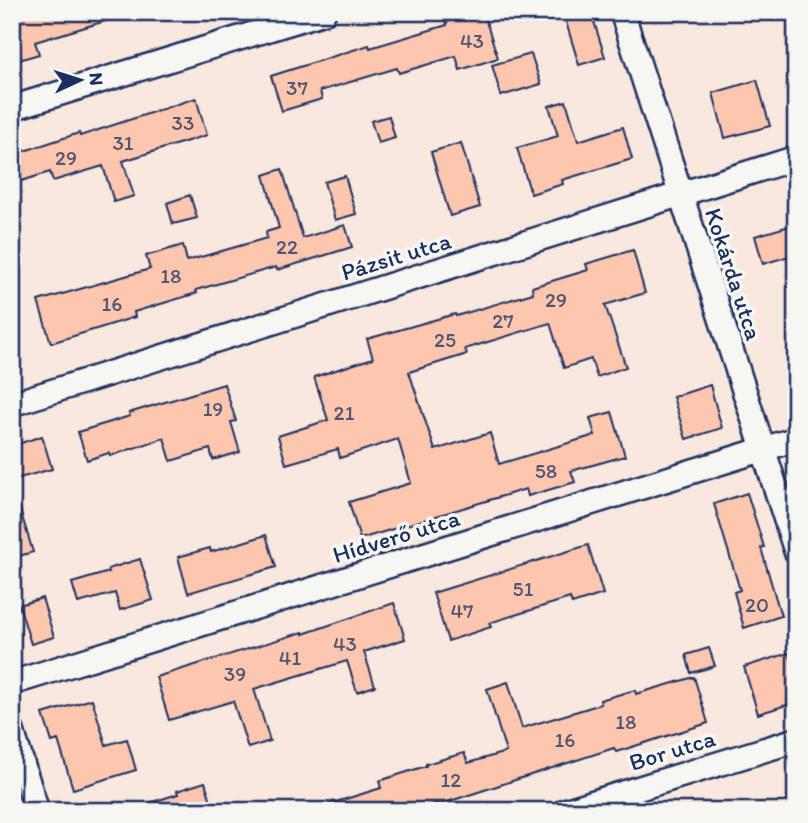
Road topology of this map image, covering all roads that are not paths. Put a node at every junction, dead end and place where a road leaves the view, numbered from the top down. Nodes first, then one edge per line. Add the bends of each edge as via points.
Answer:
1 (324, 12) edge
2 (622, 12) edge
3 (12, 108) edge
4 (796, 158) edge
5 (681, 194) junction
6 (12, 404) edge
7 (796, 439) edge
8 (763, 449) junction
9 (796, 551) edge
10 (12, 683) edge
11 (12, 731) edge
12 (796, 740) edge
13 (37, 811) edge
14 (565, 811) edge

1 - 3 street
2 - 5 street, Kokárda utca
4 - 5 street, Pázsit utca
5 - 6 street, Pázsit utca
5 - 8 street, Kokárda utca
7 - 8 street, Hídverő utca
8 - 9 street, Kokárda utca
8 - 10 street, Hídverő utca
11 - 13 street
12 - 14 street, Bor utca

